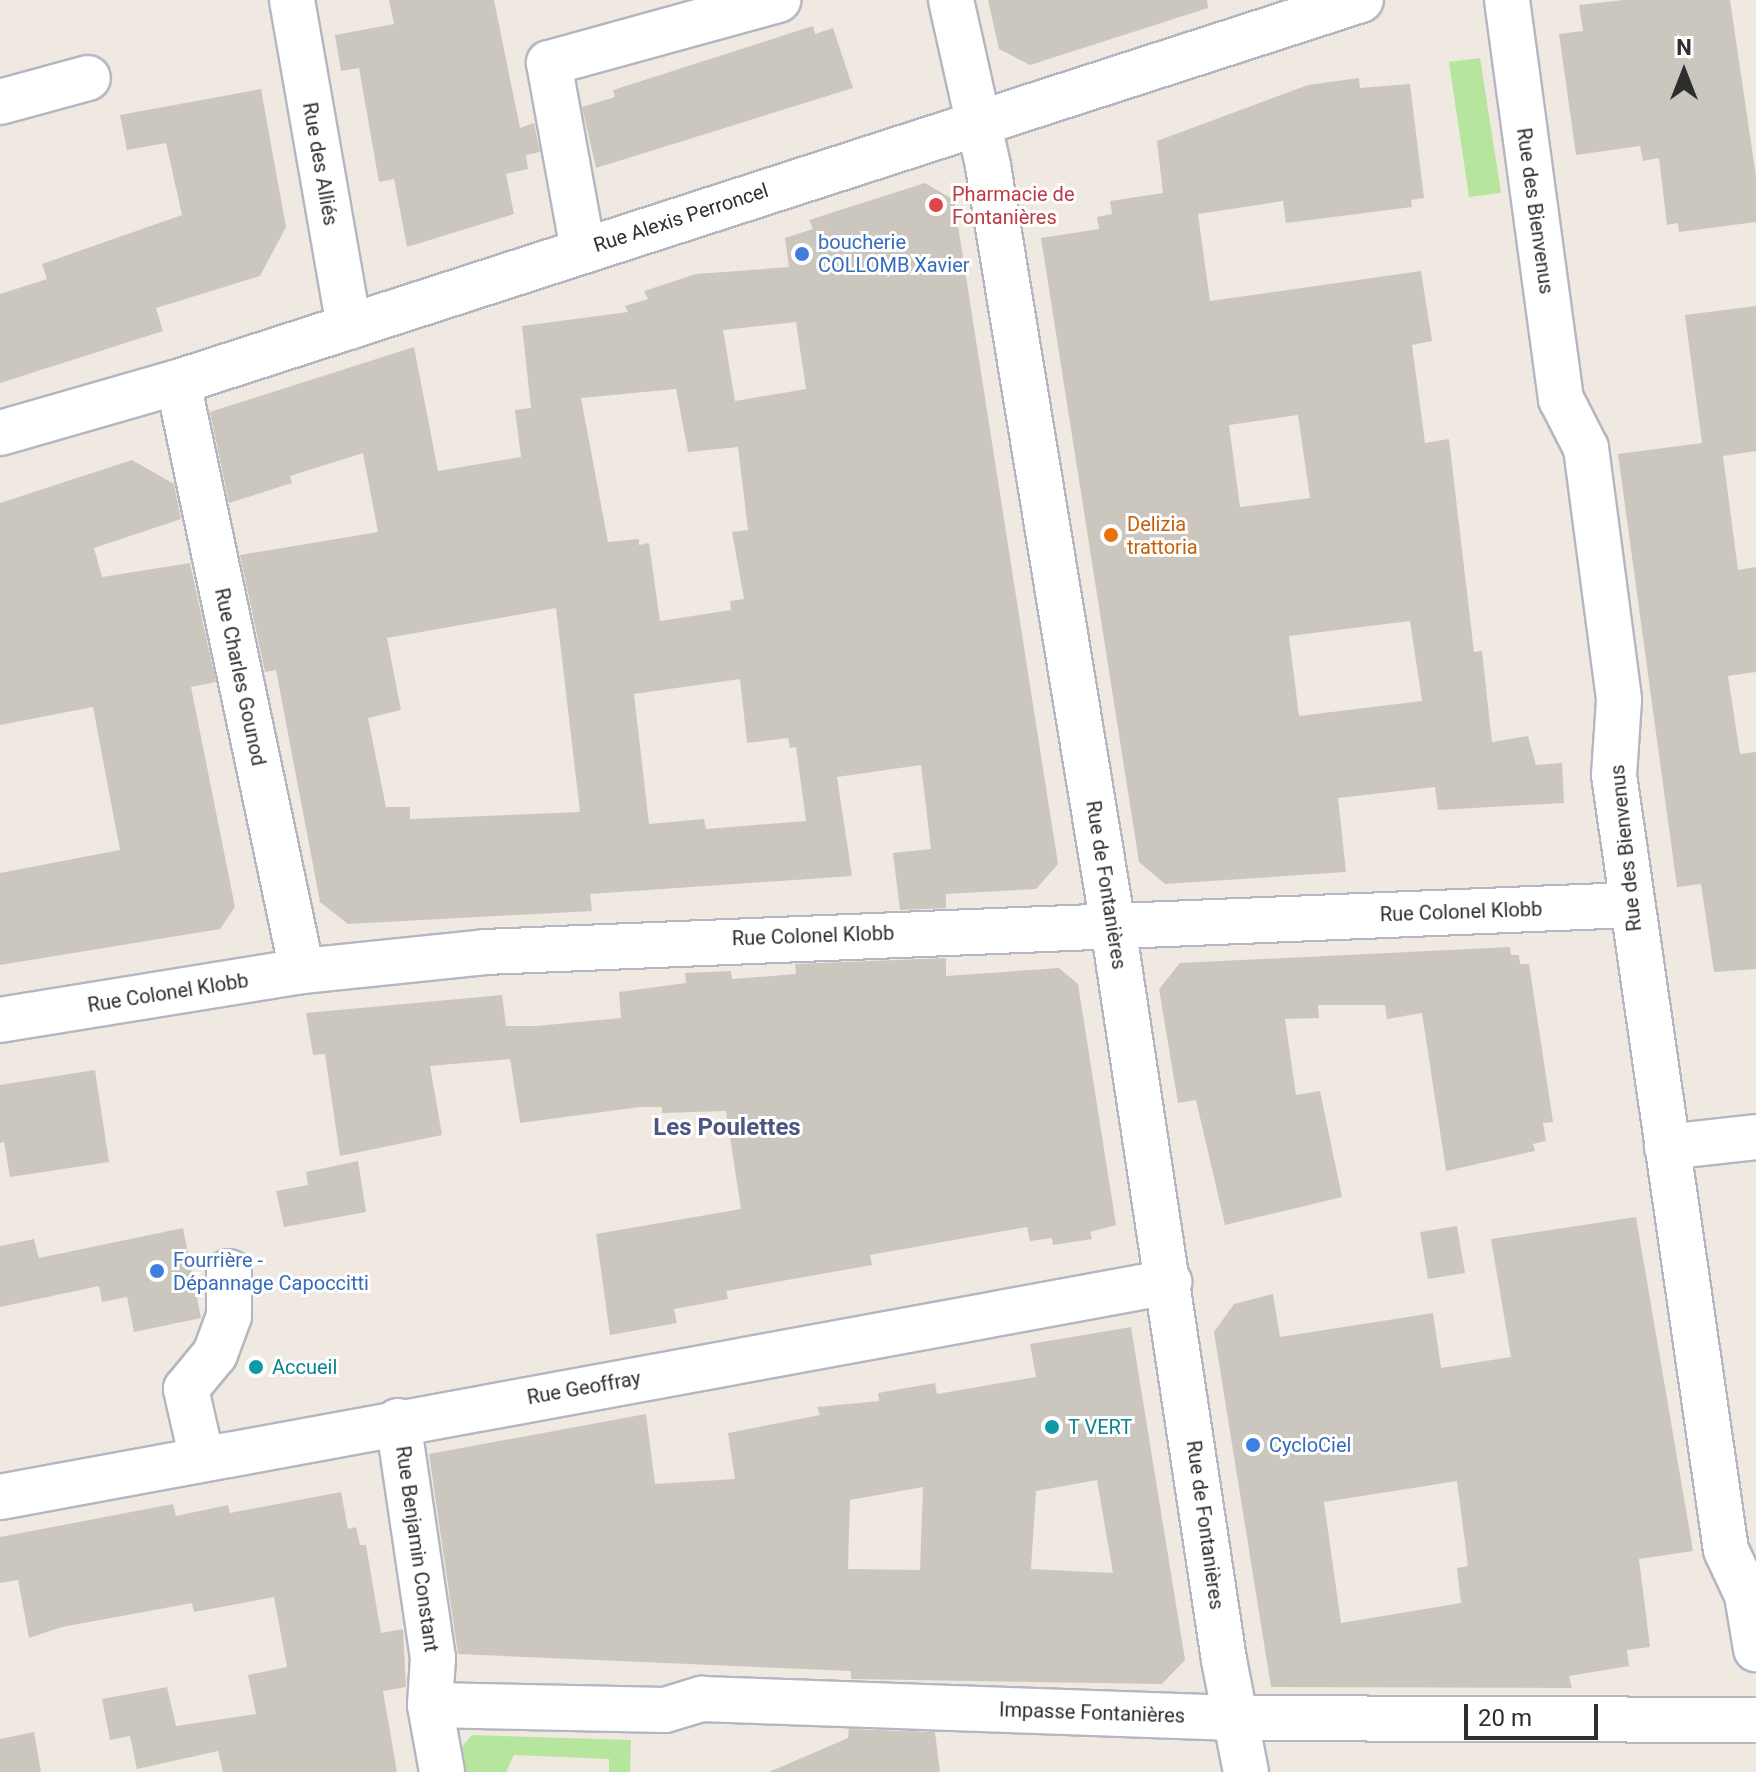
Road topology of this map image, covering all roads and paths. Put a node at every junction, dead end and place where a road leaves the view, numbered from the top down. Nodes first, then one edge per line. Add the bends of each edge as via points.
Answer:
1 (292, 0) edge
2 (778, 0) edge
3 (951, 0) edge
4 (1361, 0) edge
5 (1507, 0) edge
6 (693, 11) edge
7 (88, 78) dead end
8 (0, 102) edge
9 (981, 120) junction
10 (583, 250) junction
11 (349, 327) junction
12 (178, 382) junction
13 (0, 433) edge
14 (1631, 905) junction
15 (1113, 926) junction
16 (302, 971) junction
17 (0, 1020) edge
18 (1756, 1137) edge
19 (1667, 1147) junction
20 (229, 1272) dead end
21 (1169, 1282) junction
22 (398, 1421) junction
23 (202, 1459) junction
24 (0, 1497) edge
25 (1756, 1649) edge
26 (430, 1705) junction
27 (1235, 1718) junction
28 (1756, 1720) edge
29 (442, 1772) edge
30 (1246, 1772) edge

1 - 11 street, Rue des Alliés
2 - 6 street
3 - 9 street, Rue de Fontanières
4 - 9 street, Rue Alexis Perroncel
5 - 14 street, Rue des Bienvenus via 1561,399 1586,448 1619,700 1614,775
6 - 10 street via 549,63
7 - 8 street
9 - 10 street, Rue Alexis Perroncel
9 - 15 street, Rue de Fontanières
10 - 11 street, Rue Alexis Perroncel
11 - 12 street, Rue Alexis Perroncel
12 - 13 street, Rue Alexis Perroncel
12 - 16 street, Rue Charles Gounod
14 - 15 street, Rue Colonel Klobb
14 - 19 street, Rue des Bienvenus
15 - 16 street, Rue Colonel Klobb via 618,944
15 - 21 street, Rue de Fontanières
16 - 17 street, Rue Colonel Klobb
18 - 19 street
19 - 25 street, Rue des Bienvenus via 1726,1550 1747,1595
20 - 23 street via 229,1316 215,1354 174,1380
21 - 22 street, Rue Geoffray
21 - 27 street, Rue de Fontanières
22 - 23 street, Rue Geoffray
22 - 26 street, Rue Benjamin Constant via 433,1658
23 - 24 street, Rue Geoffray
26 - 27 street, Impasse Fontanières via 665,1710 702,1699
26 - 29 street, Rue Benjamin Constant
27 - 28 street, Impasse Fontanières
27 - 30 street, Rue de Fontanières

